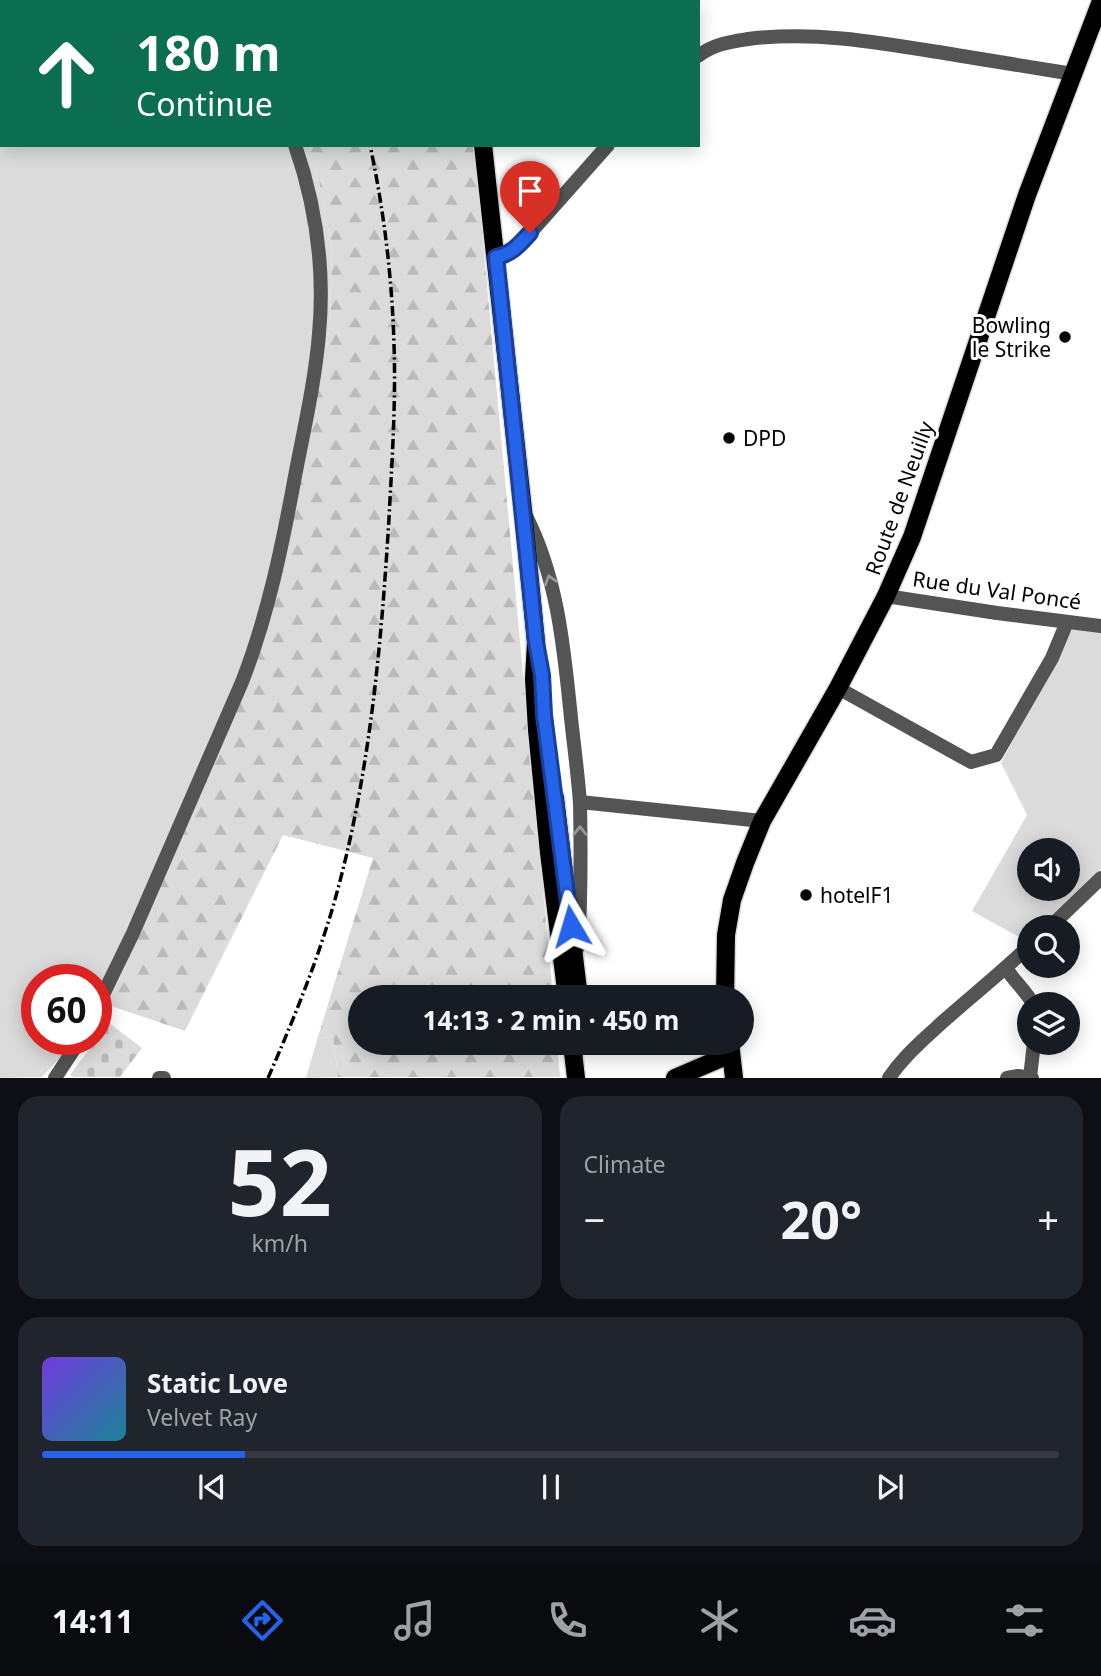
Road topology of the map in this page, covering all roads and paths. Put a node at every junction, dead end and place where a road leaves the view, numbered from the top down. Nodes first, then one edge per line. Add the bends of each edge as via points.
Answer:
1 (1101, 1) edge
2 (700, 54) edge
3 (1073, 74) junction
4 (296, 147) edge
5 (483, 147) edge
6 (606, 147) edge
7 (496, 257) junction
8 (523, 510) junction
9 (886, 596) junction
10 (1067, 622) junction
11 (1101, 626) edge
12 (536, 642) junction
13 (838, 688) junction
14 (580, 802) junction
15 (762, 821) junction
16 (1101, 878) edge
17 (1063, 915) edge
18 (1017, 957) edge
19 (1006, 968) junction
20 (577, 973) junction
21 (112, 976) edge
22 (565, 985) edge
23 (578, 985) edge
24 (726, 985) edge
25 (1024, 992) edge
26 (70, 1055) edge
27 (573, 1055) edge
28 (585, 1055) edge
29 (726, 1055) edge
30 (732, 1055) edge
31 (1033, 1055) edge
32 (55, 1077) edge
33 (576, 1077) edge
34 (587, 1077) edge
35 (675, 1077) edge
36 (734, 1077) edge
37 (889, 1077) edge
38 (1007, 1077) edge
39 (1031, 1077) edge

1 - 3 main road, Route de Neuilly
2 - 3 street via 731,42 815,36
3 - 9 main road, Route de Neuilly via 1027,195 912,537
4 - 21 street via 315,222 321,311 315,369 275,578 242,682
5 - 7 main road
6 - 7 street via 515,250
7 - 8 main road
8 - 12 main road
14 -> 8 street via 553,586
9 - 10 street, Rue du Val Poncé
9 - 13 main road, Route de Neuilly
10 - 11 street, Rue du Val Poncé
10 - 13 street via 1052,658 996,755 971,762
12 - 20 main road
12 - 22 main road via 537,730
13 - 15 main road, Route de Neuilly
14 - 15 street
20 -> 14 street
15 - 24 main road, Route de Neuilly via 733,900 726,934
16 - 17 street
18 - 19 street
19 - 25 street
19 - 37 street via 901,1060
20 - 23 main road
26 - 32 street
27 - 33 main road
28 - 34 main road
29 - 35 main road
30 - 36 main road
31 - 39 street
38 - 39 street

